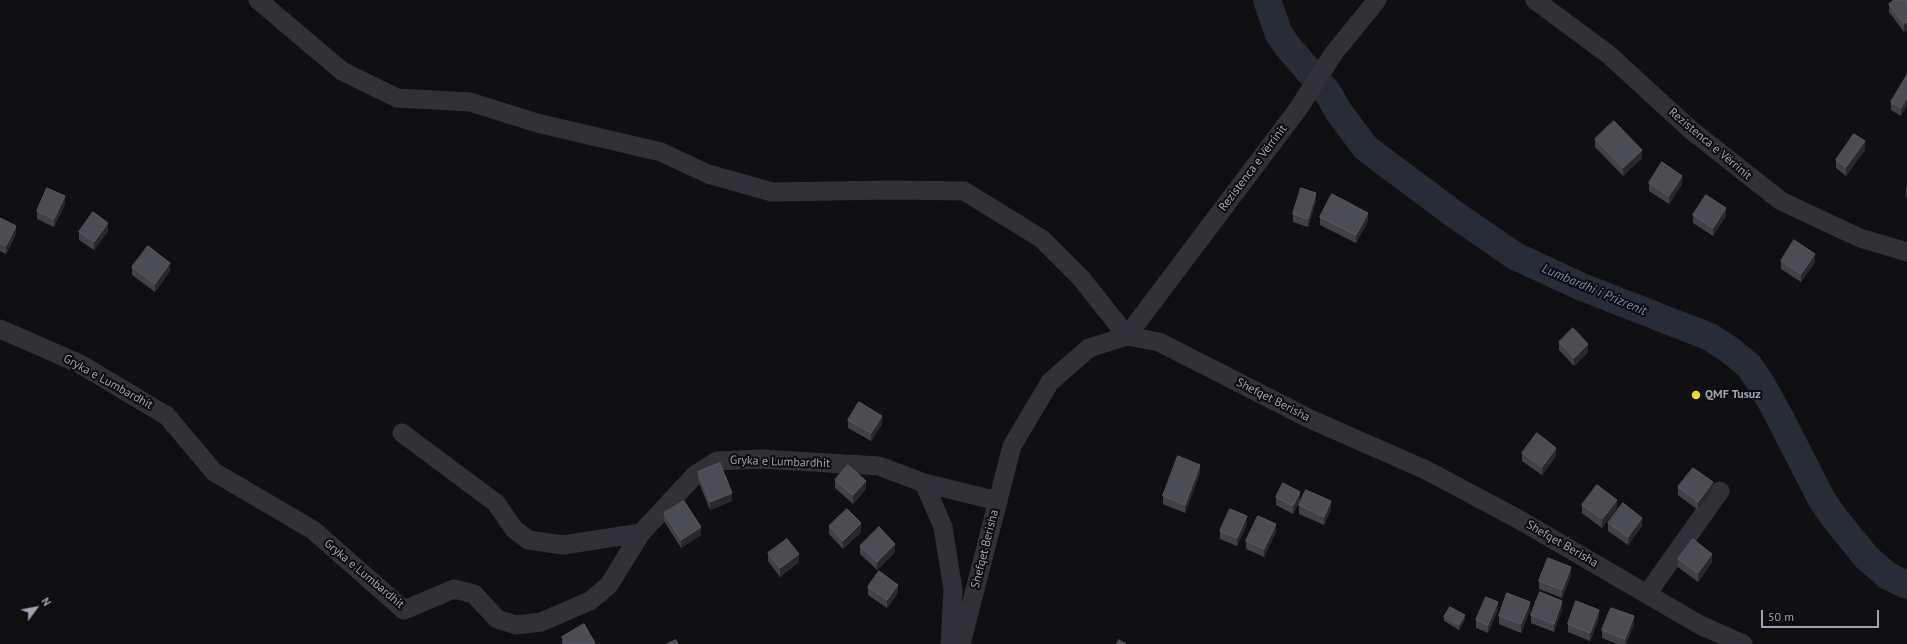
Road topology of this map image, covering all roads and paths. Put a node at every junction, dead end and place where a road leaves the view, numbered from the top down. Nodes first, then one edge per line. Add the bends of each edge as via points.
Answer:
1 (258, 0) edge
2 (1377, 0) edge
3 (1534, 0) edge
4 (1907, 252) edge
5 (0, 329) edge
6 (1127, 336) junction
7 (402, 433) dead end
8 (924, 483) junction
9 (1720, 491) dead end
10 (998, 501) junction
11 (641, 532) junction
12 (1647, 594) junction
13 (950, 644) edge
14 (961, 644) edge
15 (1743, 644) edge

1 - 6 street via 342,71 397,98 470,102 537,123 660,152 708,174 772,192 964,192 1042,239 1080,278
2 - 6 street, Rezistenca e Vërrinit via 1334,53 1298,109
3 - 4 street, Rezistenca e Vërrinit via 1608,54 1691,130 1781,202 1860,238
5 - 11 street, Gryka e Lumbardhit via 80,364 167,416 214,472 313,530 404,610 454,589 474,594 497,619 516,625 541,622 590,601 609,585
6 - 10 street, Shefqet Berisha via 1089,348 1050,382 1012,446
6 - 12 street, Shefqet Berisha via 1159,342 1310,419 1426,470
7 - 11 street via 496,503 514,529 528,540 563,545
8 - 10 street, Gryka e Lumbardhit
8 - 11 street, Gryka e Lumbardhit via 879,466 761,459 717,460 695,475
8 - 13 street via 943,527 953,590
9 - 12 street
10 - 14 street, Shefqet Berisha
12 - 15 street, Shefqet Berisha via 1700,625

